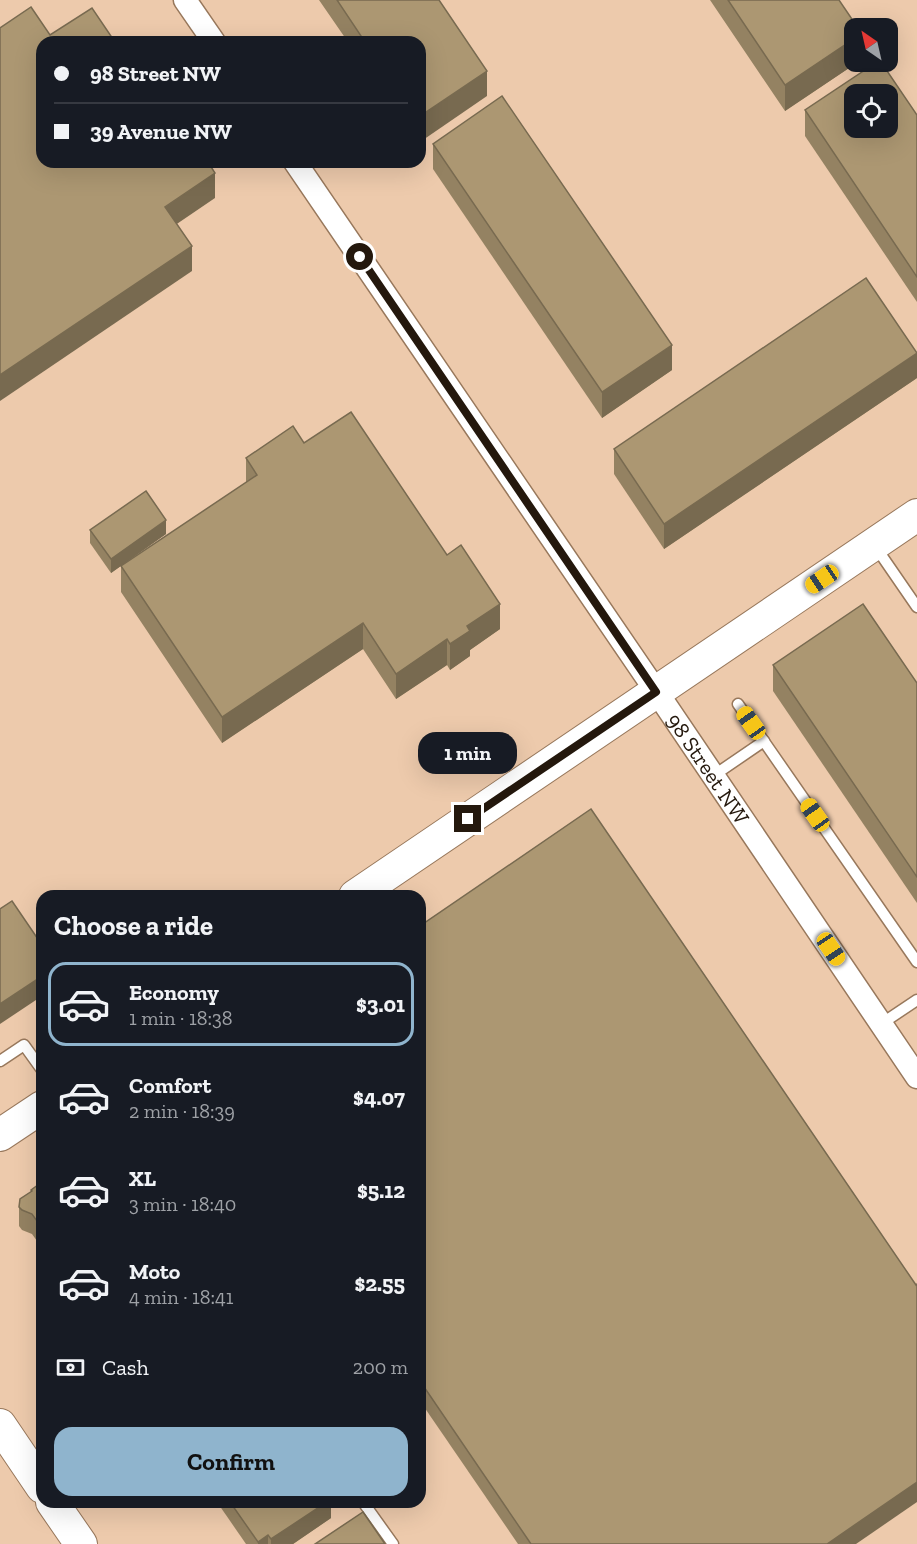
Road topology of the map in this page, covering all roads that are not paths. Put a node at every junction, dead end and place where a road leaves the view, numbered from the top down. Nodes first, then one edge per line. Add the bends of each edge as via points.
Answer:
1 (185, 0) edge
2 (210, 36) edge
3 (299, 168) edge
4 (917, 515) edge
5 (874, 544) junction
6 (917, 607) edge
7 (656, 692) junction
8 (738, 704) dead end
9 (764, 741) junction
10 (713, 776) junction
11 (364, 890) edge
12 (917, 962) edge
13 (917, 1000) edge
14 (881, 1024) junction
15 (0, 1061) edge
16 (36, 1062) edge
17 (917, 1077) edge
18 (36, 1111) edge
19 (0, 1135) edge
20 (0, 1425) edge
21 (36, 1478) edge
22 (56, 1508) edge
23 (367, 1508) edge
24 (81, 1544) edge
25 (393, 1544) edge

1 - 2 street
3 - 7 street, 98 Street NW
4 - 5 street
5 - 6 lane
5 - 7 street
7 - 10 street, 98 Street NW
7 - 11 street
8 - 9 lane
9 - 10 lane
9 - 12 lane
10 - 14 street, 98 Street NW
13 - 14 lane
14 - 17 street, 98 Street NW
15 - 16 lane via 24,1045
18 - 19 street
20 - 21 street
22 - 24 street
23 - 25 lane

